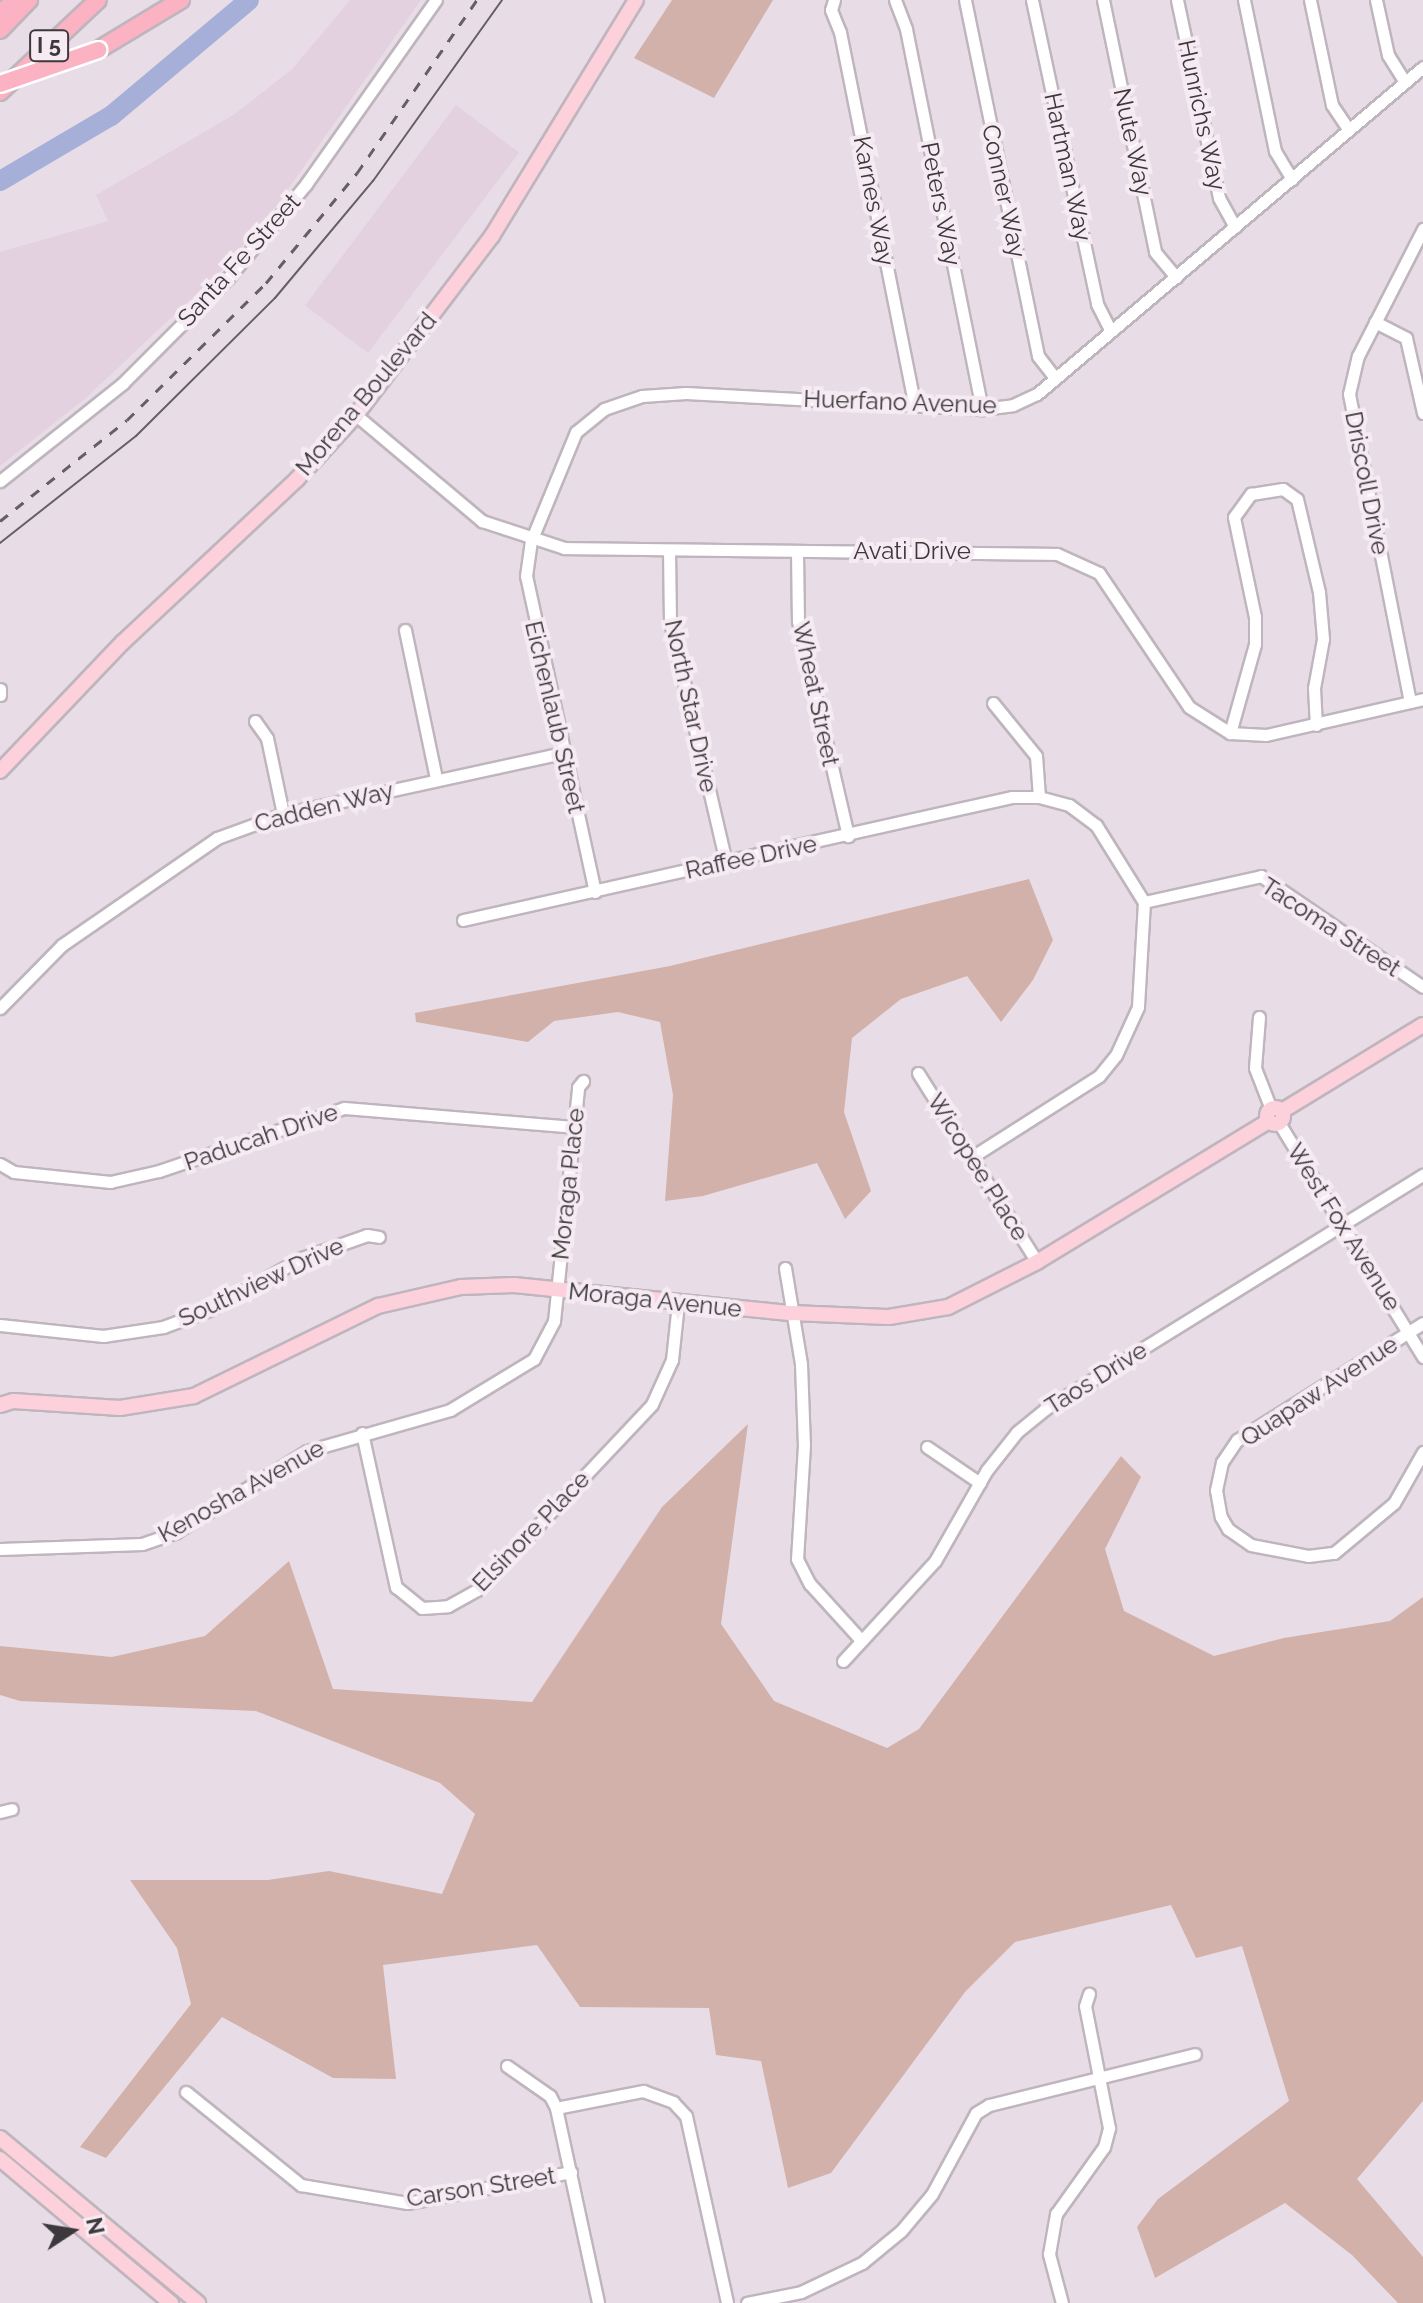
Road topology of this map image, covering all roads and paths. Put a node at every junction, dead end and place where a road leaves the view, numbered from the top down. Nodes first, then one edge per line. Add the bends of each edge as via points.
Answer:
1 (16, 0) edge
2 (29, 0) edge
3 (98, 0) edge
4 (181, 0) edge
5 (436, 0) edge
6 (636, 0) edge
7 (834, 0) edge
8 (895, 0) edge
9 (965, 0) edge
10 (1032, 0) edge
11 (1103, 0) edge
12 (1177, 0) edge
13 (1244, 0) edge
14 (1310, 0) edge
15 (1376, 0) edge
16 (0, 13) edge
17 (0, 30) edge
18 (1423, 67) edge
19 (1405, 82) junction
20 (0, 84) edge
21 (0, 92) edge
22 (1349, 130) junction
23 (1292, 179) junction
24 (1235, 227) junction
25 (1423, 229) edge
26 (1176, 277) junction
27 (1375, 322) junction
28 (1111, 331) junction
29 (1055, 378) junction
30 (914, 404) junction
31 (982, 409) junction
32 (1423, 413) edge
33 (356, 415) junction
34 (0, 481) edge
35 (531, 541) junction
36 (669, 550) junction
37 (797, 551) junction
38 (405, 630) dead end
39 (1423, 699) edge
40 (1410, 702) junction
41 (993, 703) dead end
42 (255, 721) dead end
43 (1316, 725) junction
44 (1230, 733) junction
45 (563, 753) junction
46 (0, 771) edge
47 (436, 778) junction
48 (1039, 797) junction
49 (283, 814) junction
50 (848, 836) junction
51 (726, 862) junction
52 (595, 892) junction
53 (1144, 902) junction
54 (463, 920) dead end
55 (1423, 987) edge
56 (0, 1008) edge
57 (1259, 1017) dead end
58 (1423, 1025) edge
59 (918, 1073) dead end
60 (583, 1081) dead end
61 (1275, 1116) junction
62 (574, 1127) junction
63 (972, 1157) junction
64 (0, 1164) edge
65 (1423, 1175) edge
66 (1343, 1224) junction
67 (379, 1237) dead end
68 (1037, 1262) junction
69 (785, 1268) dead end
70 (557, 1290) junction
71 (678, 1303) junction
72 (792, 1313) junction
73 (1423, 1323) edge
74 (0, 1325) edge
75 (1409, 1332) junction
76 (1423, 1357) edge
77 (4, 1400) edge
78 (362, 1433) junction
79 (927, 1447) dead end
80 (1423, 1452) edge
81 (980, 1483) junction
82 (0, 1549) edge
83 (861, 1640) junction
84 (843, 1661) dead end
85 (1089, 1994) dead end
86 (1195, 2054) dead end
87 (507, 2066) dead end
88 (1101, 2079) junction
89 (186, 2092) dead end
90 (556, 2108) junction
91 (0, 2138) edge
92 (0, 2159) edge
93 (571, 2172) junction
94 (171, 2303) edge
95 (198, 2303) edge
96 (598, 2303) edge
97 (727, 2303) edge
98 (747, 2303) edge
99 (1062, 2303) edge

1 - 16 highway
2 - 17 highway, I 5
3 - 21 highway, I 5
4 - 20 highway, bridge via 98,50
5 - 34 street, Santa Fe Street via 306,184 228,278 114,391
6 - 33 main road, Morena Boulevard via 492,236
7 - 30 street, Karnes Way via 831,10 840,32
8 - 31 street, Peters Way via 906,29
9 - 29 street, Conner Way via 1038,356
10 - 28 street, Hartman Way via 1097,304
11 - 26 street, Nute Way via 1155,252
12 - 24 street, Hunrichs Way via 1219,198
13 - 23 street via 1275,151
14 - 22 street via 1332,105
15 - 19 street via 1388,55
18 - 19 street, Huerfano Avenue
19 - 22 street, Huerfano Avenue
22 - 23 street, Huerfano Avenue
23 - 24 street, Huerfano Avenue
24 - 26 street, Huerfano Avenue
25 - 27 street, Driscoll Drive
26 - 28 street, Huerfano Avenue
27 - 32 street via 1406,338
27 - 40 street, Driscoll Drive via 1358,356 1349,394
28 - 29 street, Huerfano Avenue
29 - 31 street, Huerfano Avenue via 1013,405
30 - 31 street, Huerfano Avenue
30 - 35 street, Huerfano Avenue via 686,393 642,396 610,406 576,432
33 - 35 street, Avati Drive via 482,521
33 - 46 main road, Morena Boulevard via 297,479 123,642
35 - 36 street, Avati Drive via 564,548
35 - 45 street, Eichenlaub Street via 526,576 532,618
36 - 37 street, Avati Drive
36 - 51 street, North Star Drive via 670,622
37 - 44 street, Avati Drive via 1045,552 1082,563 1111,587 1189,707
37 - 50 street, Wheat Street via 798,621
38 - 47 street
39 - 40 street
40 - 43 street
41 - 48 street via 1036,756
42 - 49 street via 267,738
43 - 44 street via 1266,735
43 - 44 street via 1314,688 1323,639 1319,592 1297,499 1283,489 1251,494 1234,517 1255,630
45 - 47 street, Cadden Way
45 - 52 street, Eichenlaub Street
47 - 49 street, Cadden Way
48 - 50 street, Raffee Drive via 1012,797
48 - 53 street via 1069,805 1096,825
49 - 56 street, Cadden Way via 201,847 62,945
50 - 51 street, Raffee Drive
51 - 52 street, Raffee Drive
52 - 54 street, Raffee Drive
53 - 55 street, Tacoma Street via 1261,876
53 - 63 street via 1138,1007 1116,1055 1099,1076
57 - 61 street, West Fox Avenue via 1255,1068
58 - 61 main road, Moraga Avenue
59 - 63 street, Wicopee Place
60 - 62 street, Moraga Place
61 - 66 street, West Fox Avenue
61 - 68 main road, Moraga Avenue
62 - 64 street, Paducah Drive via 344,1108 159,1171 110,1182 14,1172
62 - 70 street, Moraga Place
63 - 68 street, Wicopee Place
65 - 66 street, Taos Drive
66 - 75 street, West Fox Avenue
66 - 81 street, Taos Drive via 1045,1409 1017,1432
67 - 74 street, Southview Drive via 367,1235 302,1258 209,1310 163,1327 103,1336
68 - 72 main road, Moraga Avenue via 976,1296 920,1313
69 - 72 street
70 - 71 main road, Moraga Avenue
70 - 77 main road, Moraga Avenue via 514,1285 419,1293 378,1306 223,1384 163,1404 120,1408
70 - 78 street, Kenosha Avenue via 554,1321 534,1359 450,1410
71 - 72 main road, Moraga Avenue
71 - 78 street, Elsinore Place via 672,1360 652,1404 477,1590 448,1606 422,1608 396,1587
72 - 83 street via 801,1364 804,1445 797,1559 810,1584
73 - 75 street, Quapaw Avenue
75 - 76 street, West Fox Avenue
75 - 80 street, Quapaw Avenue via 1237,1440 1222,1462 1216,1490 1228,1529 1251,1545 1308,1556 1334,1553 1394,1503
78 - 82 street, Kenosha Avenue via 307,1451 176,1532 142,1544
79 - 81 street
81 - 83 street, Taos Drive via 935,1561
83 - 84 street, Taos Drive
85 - 88 street via 1085,2006
86 - 88 street
87 - 90 street via 550,2096
88 - 98 street via 976,2113 932,2194 901,2231 862,2263 801,2292
88 - 99 street via 1109,2118 1104,2147 1056,2214 1049,2254
89 - 93 street, Carson Street via 301,2185 407,2203
90 - 93 street
90 - 97 street via 643,2091 673,2102 686,2116
91 - 95 main road
92 - 94 main road
93 - 96 street

